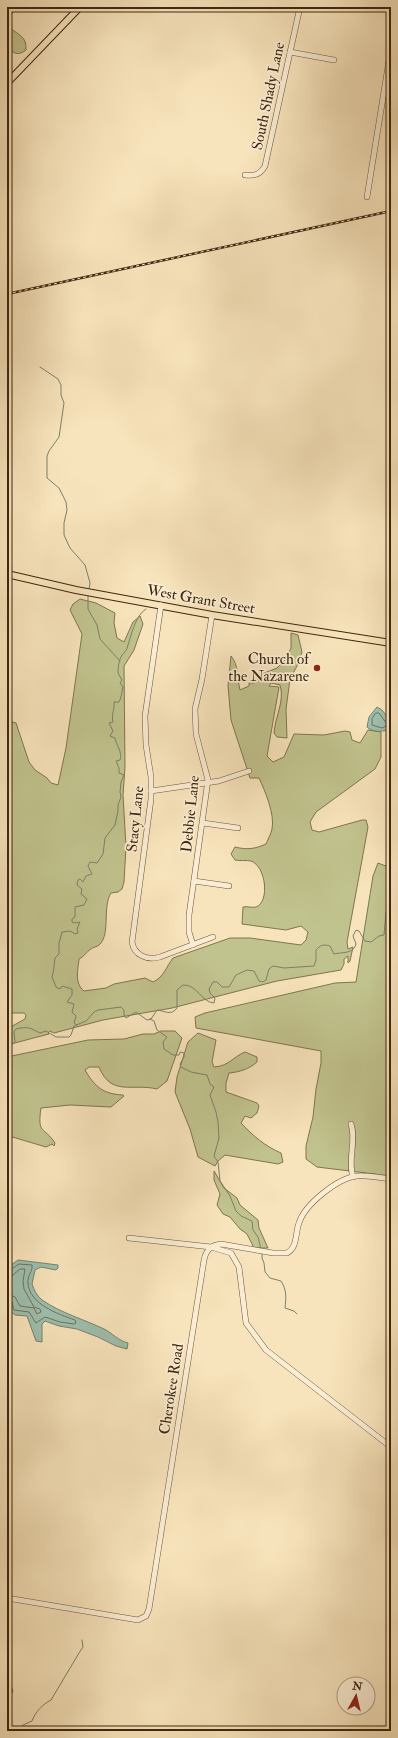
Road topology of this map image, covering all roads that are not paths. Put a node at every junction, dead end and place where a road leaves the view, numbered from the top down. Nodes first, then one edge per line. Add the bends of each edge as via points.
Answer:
1 (80, 7) edge
2 (300, 7) edge
3 (391, 48) edge
4 (290, 52) junction
5 (334, 60) dead end
6 (7, 83) edge
7 (245, 175) dead end
8 (367, 197) dead end
9 (7, 574) edge
10 (161, 605) junction
11 (212, 615) junction
12 (391, 643) edge
13 (249, 772) dead end
14 (208, 783) junction
15 (151, 791) junction
16 (203, 823) junction
17 (238, 828) dead end
18 (194, 881) junction
19 (229, 886) dead end
20 (213, 937) dead end
21 (193, 945) junction
22 (351, 1124) dead end
23 (353, 1177) junction
24 (391, 1179) edge
25 (129, 1238) dead end
26 (211, 1247) junction
27 (391, 1447) edge
28 (7, 1598) edge

1 - 6 main road
2 - 4 street, South Shady Lane
3 - 8 street
4 - 5 street
4 - 7 street, South Shady Lane via 265,166 256,175
9 - 10 main road, West Grant Street via 76,590
10 - 11 main road, West Grant Street
10 - 15 street, Stacy Lane via 145,716
11 - 12 main road, West Grant Street
11 - 14 street, Debbie Lane via 195,715 196,734 208,774
13 - 14 street
14 - 15 street
14 - 16 street, Debbie Lane
15 - 21 street, Stacy Lane via 132,945 143,957 151,959
16 - 17 street
16 - 18 street, Debbie Lane
18 - 19 street
18 - 21 street, Debbie Lane via 188,921
20 - 21 street, Stacy Lane
22 - 23 street via 353,1142 350,1165
23 - 24 street
23 - 26 street via 330,1189 308,1207 299,1221 294,1245 287,1253 272,1253 221,1244
25 - 26 street
26 - 27 street via 231,1253 239,1267 246,1323 266,1350
26 - 28 street, Cherokee Road via 204,1260 147,1614 138,1620

